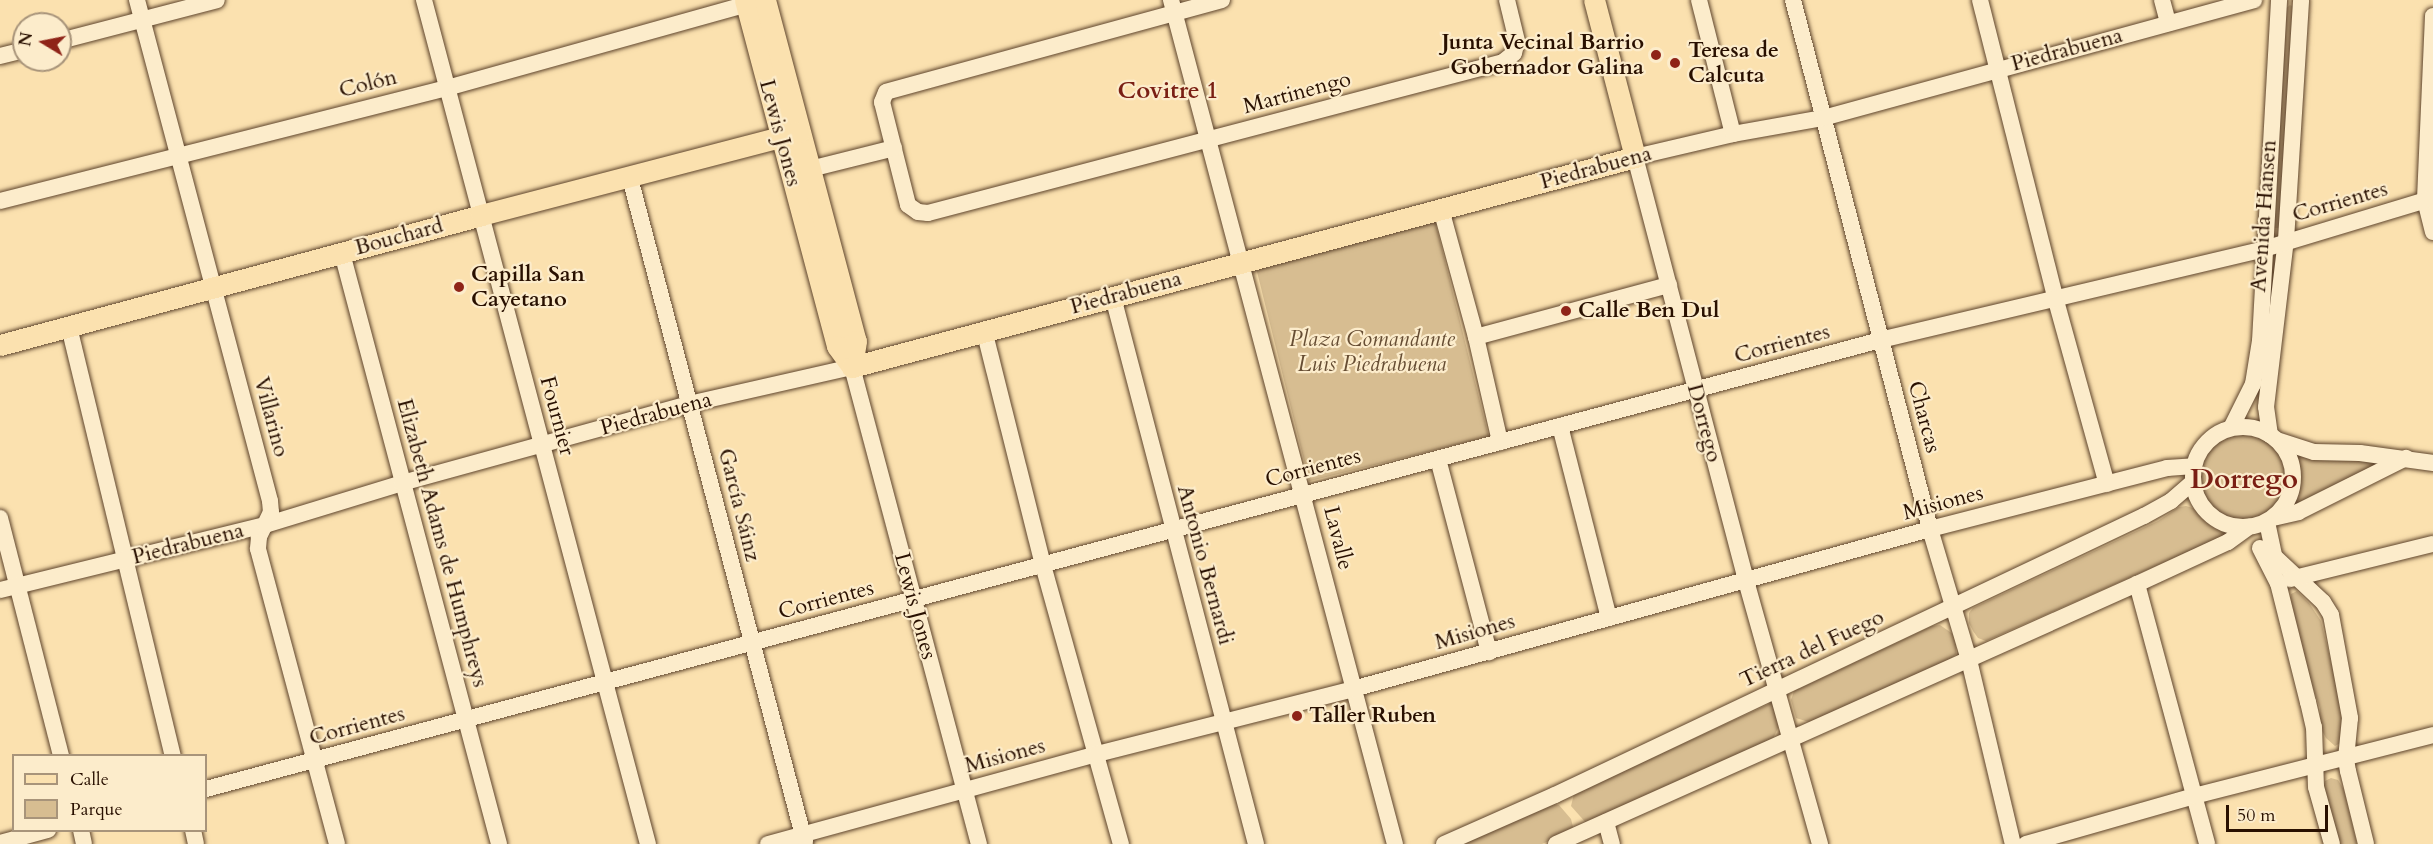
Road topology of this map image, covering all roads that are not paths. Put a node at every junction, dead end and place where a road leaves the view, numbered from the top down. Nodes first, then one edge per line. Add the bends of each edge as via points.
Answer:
1 (137, 0) edge
2 (217, 0) edge
3 (424, 0) edge
4 (1221, 0) edge
5 (1507, 0) edge
6 (1594, 0) edge
7 (1699, 0) edge
8 (1793, 0) edge
9 (1980, 0) edge
10 (2162, 0) edge
11 (2254, 0) edge
12 (2279, 0) edge
13 (2301, 0) edge
14 (754, 1) edge
15 (1172, 6) edge
16 (2433, 16) edge
17 (143, 20) junction
18 (2168, 23) junction
19 (72, 38) edge
20 (1997, 69) junction
21 (447, 88) junction
22 (1823, 118) junction
23 (1733, 134) junction
24 (790, 135) junction
25 (1209, 140) junction
26 (894, 148) junction
27 (178, 154) junction
28 (1635, 157) junction
29 (801, 171) junction
30 (630, 178) junction
31 (2429, 199) edge
32 (0, 201) edge
33 (1441, 209) junction
34 (481, 215) junction
35 (2433, 232) edge
36 (2286, 240) junction
37 (2264, 249) junction
38 (342, 253) junction
39 (1242, 263) junction
40 (1669, 285) junction
41 (214, 287) junction
42 (1113, 297) junction
43 (2055, 297) junction
44 (69, 327) junction
45 (984, 330) junction
46 (1476, 337) junction
47 (1880, 340) junction
48 (0, 345) edge
49 (852, 367) junction
50 (1696, 390) junction
51 (689, 404) junction
52 (1560, 426) junction
53 (2232, 428) junction
54 (2273, 437) junction
55 (1500, 442) junction
56 (542, 446) junction
57 (2406, 458) junction
58 (1438, 459) junction
59 (2433, 463) edge
60 (2193, 474) junction
61 (402, 483) junction
62 (2107, 484) junction
63 (1304, 494) junction
64 (0, 518) edge
65 (2261, 524) junction
66 (265, 525) junction
67 (1930, 529) junction
68 (1172, 531) junction
69 (2432, 546) edge
70 (124, 560) junction
71 (1043, 565) junction
72 (2297, 576) junction
73 (1746, 580) junction
74 (2278, 583) junction
75 (2137, 584) junction
76 (18, 585) junction
77 (0, 590) edge
78 (913, 600) junction
79 (1954, 607) junction
80 (1609, 618) junction
81 (751, 643) junction
82 (1489, 652) junction
83 (1969, 660) junction
84 (605, 683) junction
85 (1353, 689) junction
86 (1779, 690) junction
87 (466, 721) junction
88 (1224, 723) junction
89 (2433, 735) edge
90 (1791, 737) junction
91 (60, 754) edge
92 (172, 754) edge
93 (1097, 754) junction
94 (2346, 759) junction
95 (314, 761) junction
96 (2315, 767) junction
97 (207, 789) edge
98 (964, 790) junction
99 (2194, 796) junction
100 (1606, 822) junction
101 (44, 832) edge
102 (804, 839) edge
103 (0, 843) edge
104 (337, 844) edge
105 (499, 844) edge
106 (648, 844) edge
107 (768, 844) edge
108 (979, 844) edge
109 (1122, 844) edge
110 (1256, 844) edge
111 (1395, 844) edge
112 (1444, 844) edge
113 (1556, 844) edge
114 (1612, 844) edge
115 (1820, 844) edge
116 (2013, 844) edge
117 (2026, 844) edge
118 (2206, 844) edge
119 (2332, 844) edge
120 (2366, 844) edge

1 - 17 street, Villarino
2 - 17 street
3 - 21 street, Fournier
4 - 15 street
5 - 25 street, Martinengo via 1517,41 1514,53 1503,62
6 - 28 main road, Dorrego
7 - 23 street
8 - 22 street, Charcas
9 - 20 street
10 - 18 street
11 - 18 street, Piedrabuena
12 - 37 street, Avenida Hansen
13 - 36 street, Avenida Hansen
14 - 21 street, Colón
14 - 24 main road, Lewis Jones
15 - 25 street, Lavalle
15 - 26 street via 886,92 882,102
16 - 31 street
17 - 19 street
17 - 27 street, Villarino
18 - 20 street, Piedrabuena
20 - 22 street, Piedrabuena
20 - 43 street
21 - 27 street, Colón
21 - 34 street, Fournier
22 - 23 street, Piedrabuena
22 - 47 street, Charcas
23 - 28 street, Piedrabuena
24 - 29 main road, Lewis Jones
24 - 30 main road, Bouchard
25 - 26 street, Martinengo via 928,213 908,205
25 - 39 street, Lavalle
26 - 29 street
27 - 32 street, Colón
27 - 41 street, Villarino
28 - 33 main road, Piedrabuena
28 - 40 street, Dorrego
29 - 49 main road, Lewis Jones via 837,346
30 - 34 main road, Bouchard
30 - 51 street, García Sáinz
31 - 35 street
31 - 36 street, Corrientes
33 - 39 main road, Piedrabuena
33 - 46 street
34 - 38 main road, Bouchard
34 - 56 street, Fournier
36 - 37 street, Corrientes
36 - 54 street, Avenida Hansen via 2266,407
37 - 43 street, Corrientes
37 - 53 street, Avenida Hansen via 2260,341 2253,384
38 - 41 main road, Bouchard
38 - 61 street, Elizabeth Adams de Humphreys
39 - 42 main road, Piedrabuena
39 - 63 street, Lavalle
40 - 46 street
40 - 50 street, Dorrego
41 - 44 main road, Bouchard
41 - 66 street, Villarino via 270,501 271,512
42 - 45 main road, Piedrabuena
42 - 68 street, Antonio Bernardi
43 - 47 street, Corrientes
43 - 62 street
44 - 48 main road, Bouchard
44 - 70 street
45 - 49 main road, Piedrabuena
45 - 71 street
46 - 55 street
47 - 50 street, Corrientes
47 - 67 street, Charcas
49 - 51 street, Piedrabuena
49 - 78 street, Lewis Jones
50 - 52 street, Corrientes
50 - 73 street, Dorrego
51 - 56 street, Piedrabuena
51 - 81 street, García Sáinz
52 - 55 street, Corrientes
52 - 80 street
53 - 54 street via 2245,427
53 - 60 street via 2207,442
54 - 57 street via 2314,452
54 - 65 street via 2286,451 2293,480 2282,508
55 - 58 street, Corrientes
56 - 61 street, Piedrabuena
56 - 84 street, Fournier
57 - 59 street
57 - 65 street via 2298,512
58 - 63 street, Corrientes
58 - 82 street
60 - 62 street, Misiones via 2167,468
60 - 65 street via 2196,495 2211,517 2229,525
60 - 79 street, Tierra del Fuego via 2172,501
61 - 66 street, Piedrabuena
61 - 87 street, Elizabeth Adams de Humphreys
62 - 67 street, Misiones
63 - 68 street, Corrientes
63 - 85 street, Lavalle
64 - 76 street
65 - 72 street via 2274,556
65 - 74 street via 2262,556
65 - 75 street
66 - 70 street, Piedrabuena
66 - 95 street, Villarino via 258,549
67 - 73 street, Misiones
67 - 79 street, Charcas
68 - 71 street, Corrientes
68 - 88 street, Antonio Bernardi
69 - 72 street
70 - 76 street, Piedrabuena
70 - 92 street
71 - 78 street, Corrientes
71 - 93 street
72 - 74 street
72 - 94 street via 2331,615 2350,718
73 - 80 street, Misiones
73 - 86 street, Dorrego
74 - 96 street via 2314,727
75 - 83 street
75 - 99 street
76 - 77 street, Piedrabuena
76 - 91 street
78 - 81 street, Corrientes
78 - 98 street, Lewis Jones
79 - 83 street, Charcas
79 - 86 street, Tierra del Fuego
80 - 82 street, Misiones
81 - 84 street, Corrientes
81 - 102 street, García Sáinz
82 - 85 street, Misiones
83 - 90 street
83 - 116 street, Charcas
84 - 87 street, Corrientes
84 - 106 street, Fournier
85 - 88 street, Misiones
85 - 111 street, Lavalle
86 - 90 street, Dorrego
86 - 112 street, Tierra del Fuego
87 - 95 street, Corrientes
87 - 105 street, Elizabeth Adams de Humphreys
88 - 93 street, Misiones
88 - 110 street, Antonio Bernardi
89 - 94 street
90 - 100 street
90 - 115 street, Dorrego
93 - 98 street, Misiones
93 - 109 street
94 - 96 street
94 - 120 street
95 - 97 street, Corrientes
95 - 104 street, Villarino
96 - 99 street
96 - 119 street via 2316,787
98 - 102 street, Misiones
98 - 108 street, Lewis Jones
99 - 117 street
99 - 118 street
100 - 113 street
100 - 114 street
101 - 103 street
102 - 107 street, Misiones

